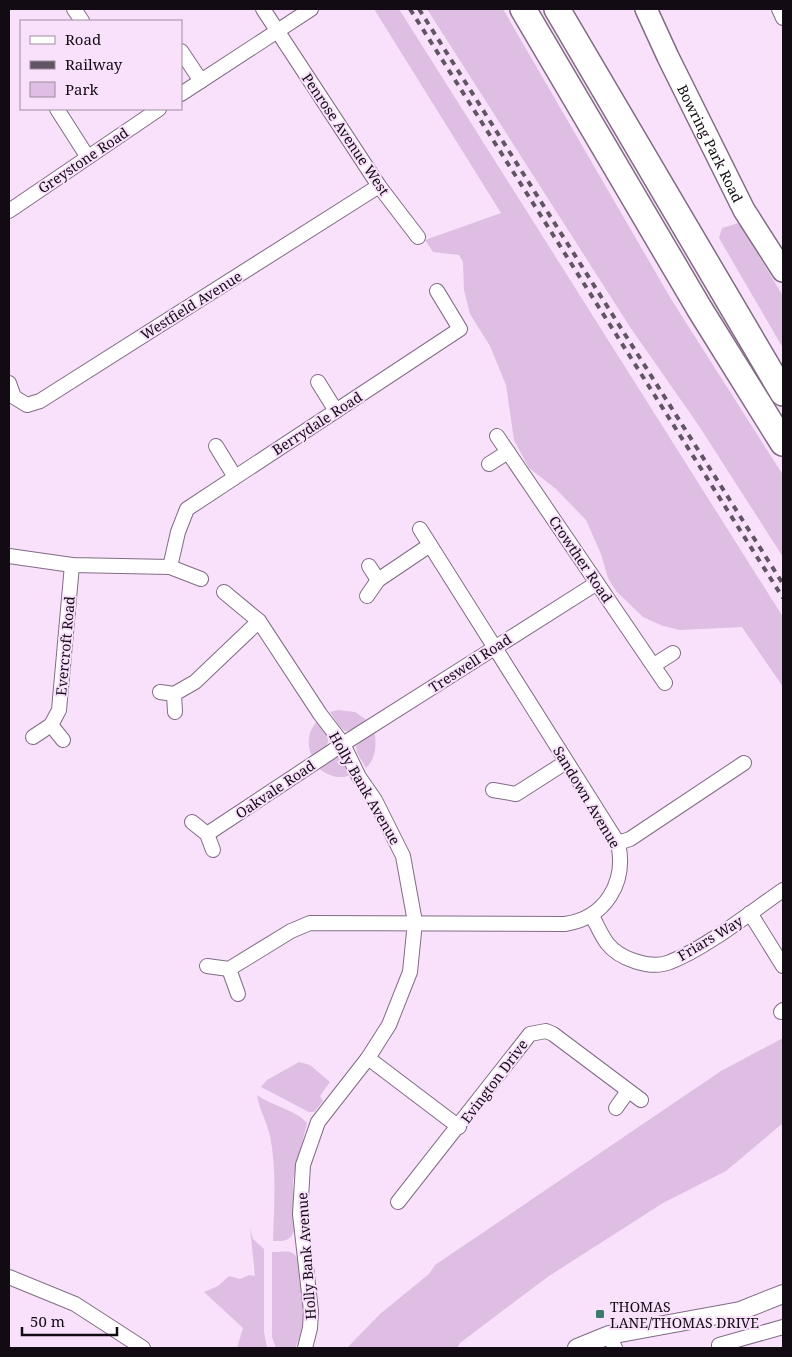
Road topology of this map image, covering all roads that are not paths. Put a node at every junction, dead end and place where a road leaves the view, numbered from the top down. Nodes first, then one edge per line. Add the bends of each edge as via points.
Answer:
1 (74, 9) edge
2 (263, 9) edge
3 (311, 9) edge
4 (523, 9) edge
5 (557, 9) edge
6 (575, 9) edge
7 (646, 9) edge
8 (779, 9) edge
9 (783, 18) edge
10 (81, 20) edge
11 (277, 30) junction
12 (182, 53) edge
13 (200, 81) junction
14 (182, 93) edge
15 (58, 110) edge
16 (157, 110) edge
17 (88, 156) junction
18 (379, 186) junction
19 (9, 211) edge
20 (678, 215) junction
21 (418, 237) dead end
22 (783, 271) edge
23 (437, 290) dead end
24 (318, 382) dead end
25 (9, 383) edge
26 (783, 393) edge
27 (336, 411) junction
28 (497, 436) dead end
29 (783, 443) edge
30 (216, 446) dead end
31 (508, 452) junction
32 (489, 464) dead end
33 (236, 477) junction
34 (420, 529) dead end
35 (430, 545) junction
36 (9, 556) edge
37 (72, 565) junction
38 (369, 566) dead end
39 (170, 567) junction
40 (202, 579) dead end
41 (378, 580) junction
42 (597, 583) junction
43 (224, 592) dead end
44 (367, 596) dead end
45 (259, 621) junction
46 (494, 647) junction
47 (674, 654) dead end
48 (654, 666) junction
49 (665, 683) dead end
50 (175, 712) dead end
51 (51, 725) junction
52 (33, 737) dead end
53 (63, 740) dead end
54 (342, 744) junction
55 (566, 762) junction
56 (744, 763) dead end
57 (493, 790) dead end
58 (514, 794) junction
59 (515, 809) dead end
60 (192, 822) dead end
61 (207, 834) junction
62 (618, 843) junction
63 (213, 850) dead end
64 (783, 890) edge
65 (750, 914) junction
66 (592, 916) junction
67 (415, 922) junction
68 (207, 966) dead end
69 (783, 966) edge
70 (229, 969) junction
71 (238, 994) dead end
72 (368, 1058) junction
73 (628, 1091) junction
74 (641, 1100) dead end
75 (616, 1108) dead end
76 (459, 1127) junction
77 (398, 1202) dead end
78 (9, 1277) edge
79 (783, 1294) edge
80 (783, 1327) edge
81 (612, 1341) edge
82 (719, 1345) dead end
83 (143, 1348) edge
84 (305, 1348) edge
85 (577, 1348) edge

1 - 10 street
2 - 11 street, Penrose Avenue West
3 - 11 street
4 - 29 highway
5 - 20 highway
6 - 20 highway
7 - 22 main road, Bowring Park Road via 744,210
8 - 9 street
11 - 13 street
11 - 18 street, Penrose Avenue West
12 - 13 street
13 - 14 street
15 - 17 street
16 - 17 street, Greystone Road
17 - 19 street, Greystone Road
18 - 21 street, Penrose Avenue West
18 - 25 street, Westfield Avenue via 40,401 27,405 14,396
20 - 26 highway
23 - 27 street, Berrydale Road via 460,329
24 - 27 street
27 - 33 street, Berrydale Road
28 - 31 street, Crowther Road
30 - 33 street
31 - 32 street
31 - 42 street, Crowther Road
33 - 39 street, Berrydale Road via 186,509
34 - 35 street, Sandown Avenue
35 - 41 street
35 - 46 street, Sandown Avenue
36 - 37 street
37 - 39 street
37 - 51 street, Evercroft Road via 59,710
38 - 41 street
39 - 40 street
41 - 44 street
42 - 46 street, Treswell Road
42 - 48 street, Crowther Road
43 - 45 street, Holly Bank Avenue
45 - 50 street via 195,682 167,693
45 - 54 street, Holly Bank Avenue
46 - 54 street, Treswell Road
46 - 55 street, Sandown Avenue
47 - 48 street
48 - 49 street, Crowther Road
51 - 52 street
51 - 53 street
54 - 61 street, Oakvale Road
54 - 67 street, Holly Bank Avenue via 403,856
55 - 58 street
55 - 62 street, Sandown Avenue
56 - 62 street via 630,839
57 - 58 street
58 - 59 street
60 - 61 street
61 - 63 street
62 - 66 street, Sandown Avenue via 621,872 605,904
64 - 65 street, Friars Way
65 - 66 street, Friars Way via 668,963 644,964 626,958 608,944
65 - 69 street
66 - 67 street via 565,924
67 - 70 street via 310,923 291,930
67 - 72 street, Holly Bank Avenue via 410,972 402,996 389,1025
68 - 70 street
70 - 71 street
72 - 76 street, Evington Drive
72 - 84 street, Holly Bank Avenue via 318,1122 303,1165 300,1214 311,1310
73 - 74 street, Evington Drive
73 - 75 street
73 - 76 street, Evington Drive via 560,1038 538,1031 523,1042
76 - 77 street, Evington Drive
78 - 83 street via 75,1304
79 - 81 street via 740,1311
80 - 82 street
81 - 85 street

